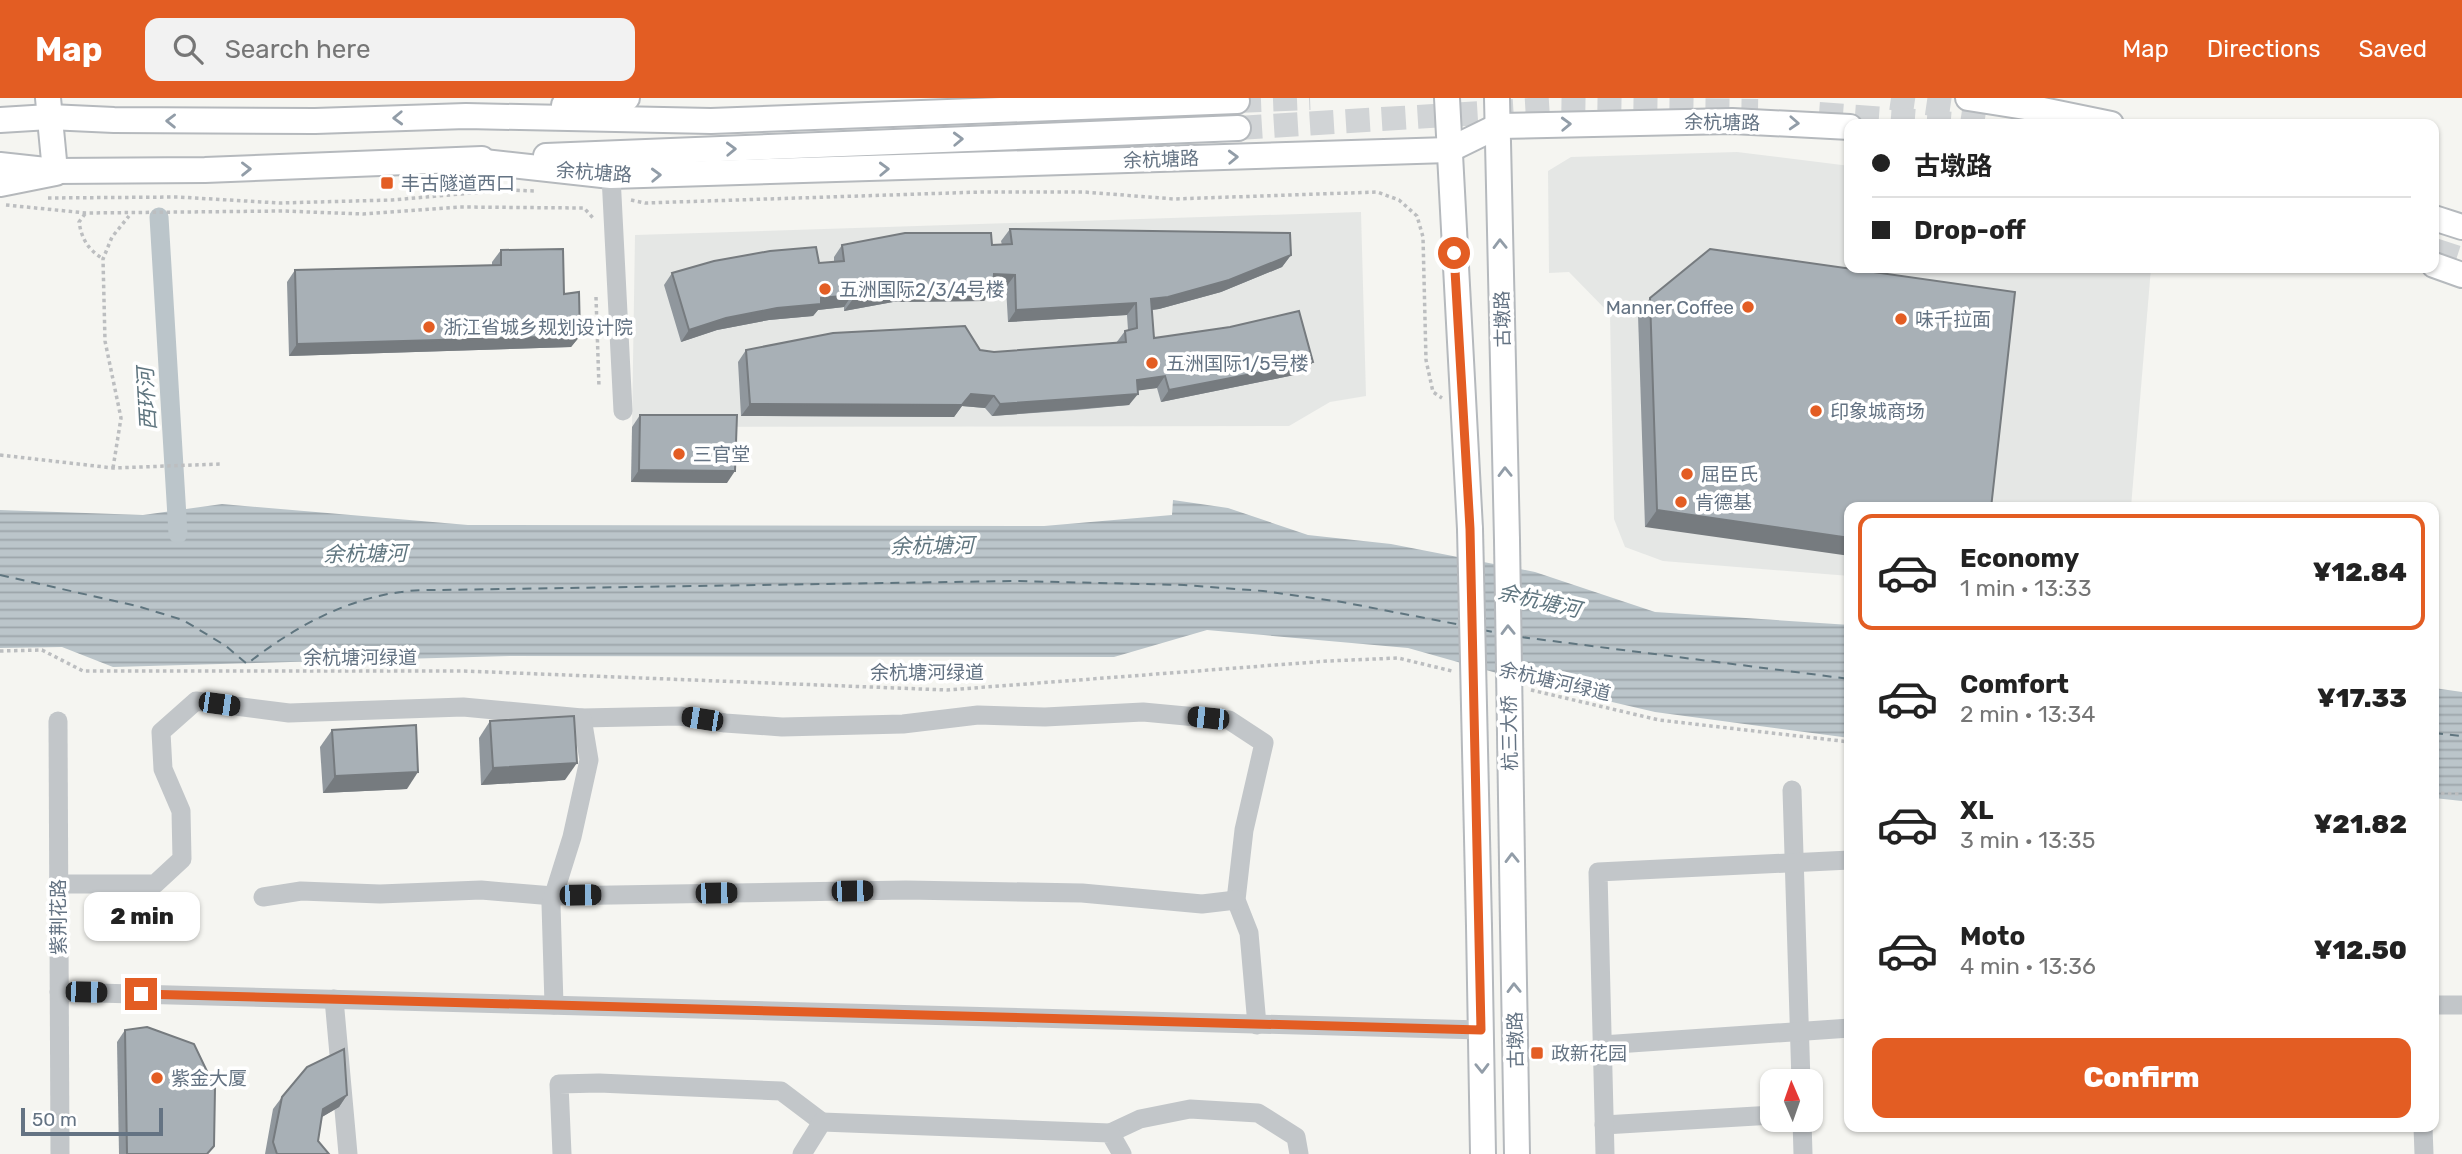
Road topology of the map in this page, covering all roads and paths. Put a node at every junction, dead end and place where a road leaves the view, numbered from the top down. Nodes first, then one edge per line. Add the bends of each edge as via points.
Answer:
1 (626, 98) edge
2 (1447, 98) edge
3 (1497, 98) edge
4 (1968, 98) edge
5 (1237, 101) tunnel mouth
6 (49, 108) edge
7 (466, 116) junction
8 (2086, 119) edge
9 (0, 120) edge
10 (1498, 126) junction
11 (1844, 127) tunnel mouth
12 (1238, 128) tunnel mouth
13 (1449, 150) junction
14 (467, 160) junction
15 (0, 165) edge
16 (55, 171) junction
17 (0, 182) edge
18 (612, 187) junction
19 (545, 192) dead end
20 (41, 198) dead end
21 (1, 205) edge
22 (86, 213) junction
23 (129, 216) dead end
24 (2439, 220) edge
25 (2462, 227) edge
26 (594, 230) dead end
27 (103, 259) junction
28 (2439, 267) edge
29 (2462, 275) edge
30 (596, 295) dead end
31 (600, 387) dead end
32 (1443, 407) dead end
33 (622, 411) dead end
34 (0, 455) edge
35 (221, 464) dead end
36 (113, 468) junction
37 (1507, 540) joint
38 (0, 651) edge
39 (1461, 673) dead end
40 (1527, 689) dead end
41 (582, 718) junction
42 (58, 721) dead end
43 (1844, 741) edge
44 (1792, 790) dead end
45 (2439, 793) edge
46 (2462, 794) edge
47 (1844, 860) edge
48 (1794, 863) junction
49 (58, 884) junction
50 (553, 896) junction
51 (263, 897) dead end
52 (1236, 900) junction
53 (1479, 926) joint
54 (1513, 926) joint
55 (59, 992) junction
56 (334, 999) junction
57 (554, 1005) junction
58 (2439, 1005) edge
59 (2462, 1005) edge
60 (1258, 1024) junction
61 (1844, 1028) edge
62 (1481, 1030) junction
63 (1799, 1032) junction
64 (1602, 1045) junction
65 (1800, 1069) edge
66 (1760, 1116) edge
67 (822, 1122) junction
68 (1604, 1125) junction
69 (1802, 1132) edge
70 (2423, 1132) edge
71 (1110, 1133) junction
72 (60, 1154) edge
73 (348, 1154) edge
74 (562, 1154) edge
75 (802, 1154) edge
76 (1122, 1154) edge
77 (1299, 1154) edge
78 (1483, 1154) edge
79 (1517, 1154) edge
80 (1605, 1154) edge
81 (1803, 1154) edge
82 (2424, 1154) edge

1 - 7 main road
2 - 13 main road
3 - 10 main road, 古墩路
4 - 8 main road
5 - 7 main road via 711,121
7 -> 6 main road via 114,120
6 - 9 main road
6 - 16 main road
10 -> 11 main road, 余杭塘路 via 1732,121
10 - 13 main road, 余杭塘路
37 -> 10 main road, 古墩路
14 -> 12 main road, 余杭塘路
18 -> 13 main road, 余杭塘路
13 - 53 main road, 杭三大桥, bridge via 1470,529
16 -> 14 main road, 余杭塘路
14 - 18 main road, 余杭塘路
15 - 16 main road, 余杭塘路
16 - 17 highway
18 - 32 path via 645,203 981,192 1084,192 1174,199 1377,192 1399,200 1417,216 1423,237 1426,360 1433,392 1442,398
18 - 33 street
19 - 20 path via 506,190 393,200 279,203 178,197
21 - 22 path
22 - 26 path via 363,214 459,207 584,208 593,217
22 - 27 path via 79,222 82,238 90,251
23 - 27 path via 112,237
24 - 25 main road
27 - 36 path via 105,341 121,418
28 - 29 main road
30 - 31 path
34 - 36 path
35 - 36 path
54 -> 37 main road, 杭三大桥, bridge
38 - 39 path, 余杭塘河绿道 via 42,650 83,671 464,671 947,690 1398,658
40 - 43 path, 余杭塘河绿道 via 1659,720
41 - 49 street via 463,707 289,713 196,701 161,732 163,769 181,811 182,859 155,884
41 - 50 street via 589,760
41 - 52 street via 680,716 782,727 903,724 978,715 1143,712 1229,720 1264,743 1244,830
42 - 49 street, 紫荆花路
44 - 48 street
45 - 46 path
47 - 48 street
48 - 63 street
48 - 64 street via 1598,872
49 - 55 street, 紫荆花路
50 - 51 street via 481,890 301,891
50 - 52 street via 906,890 1082,893 1202,904
50 - 57 street
52 - 60 street via 1249,933
53 - 62 main road, 古墩路
79 -> 54 main road, 古墩路
55 - 56 street
55 - 72 street, 紫荆花路
56 - 57 street
56 - 73 street
57 - 60 street
58 - 59 street
60 - 62 street
61 - 63 street
62 -> 78 main road, 古墩路
63 - 64 street
63 - 65 street
64 - 68 street
66 - 68 street
67 - 71 street
67 - 74 street via 781,1091 559,1084
67 - 75 street
68 - 80 street
69 - 81 street
70 - 82 street
71 - 76 street
71 - 77 street via 1140,1119 1190,1109 1258,1113 1296,1137

